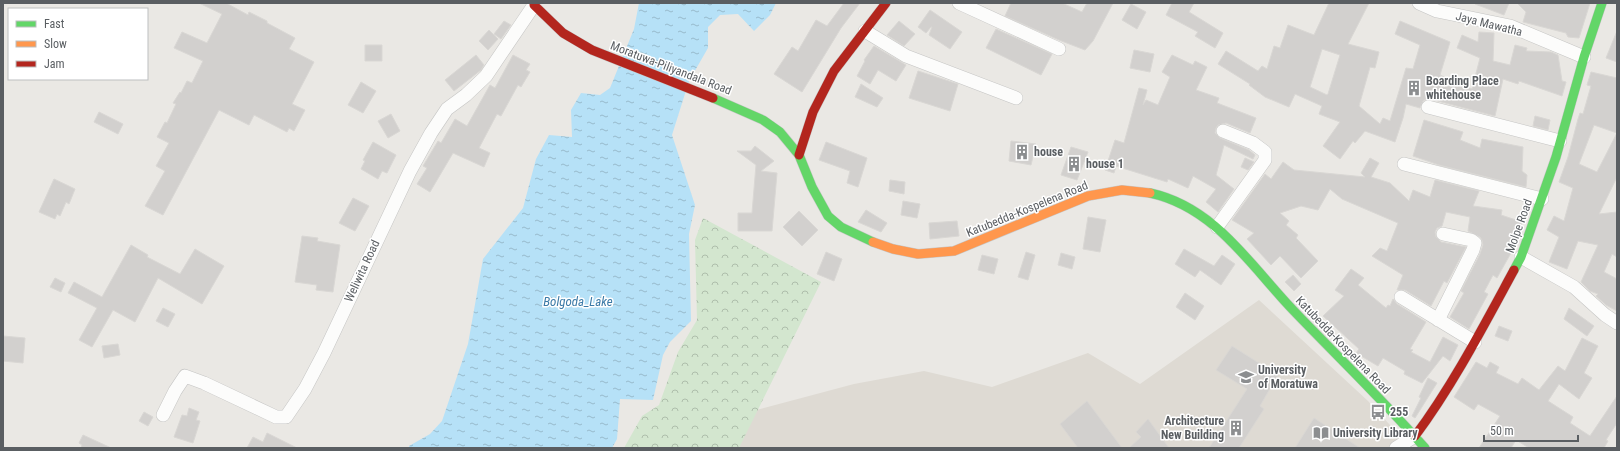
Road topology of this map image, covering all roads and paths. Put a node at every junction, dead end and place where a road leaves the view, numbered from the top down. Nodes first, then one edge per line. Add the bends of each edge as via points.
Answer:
1 (886, 3) edge
2 (959, 3) edge
3 (1419, 3) edge
4 (1602, 3) edge
5 (534, 4) edge
6 (865, 31) junction
7 (1059, 50) dead end
8 (1584, 57) junction
9 (1016, 98) dead end
10 (1428, 107) dead end
11 (1223, 131) dead end
12 (1560, 141) junction
13 (799, 155) junction
14 (1404, 164) dead end
15 (1542, 198) junction
16 (1217, 227) junction
17 (1443, 234) dead end
18 (1521, 257) junction
19 (1401, 297) dead end
20 (1438, 320) junction
21 (1617, 323) edge
22 (1475, 342) junction
23 (163, 415) dead end
24 (1415, 436) junction
25 (1396, 448) edge
26 (1425, 448) edge

1 - 6 main road
2 - 7 street
3 - 8 street, Jaya Mawatha via 1437,11 1510,26
4 - 8 main road, Molpe Road
5 - 13 main road, Moratuwa-Piliyandala Road via 563,33 592,50 763,120 780,132
5 - 23 street, Weliwita Road via 486,76 466,96 447,109 431,132 324,353 305,389 286,417 276,417 185,376
6 - 9 street via 906,56
6 - 13 main road via 834,71 813,112
8 - 12 main road, Molpe Road
10 - 12 street
11 - 16 street via 1253,143 1265,152 1265,160
12 - 15 main road, Molpe Road
13 - 16 main road, Katubedda-Kospelena Road via 828,216 841,227 869,241 918,254 954,251 1088,196 1113,191 1142,191 1164,196
14 - 15 street
15 - 18 main road, Molpe Road
16 - 24 main road, Katubedda-Kospelena Road via 1290,308
17 - 20 street via 1475,243
18 - 21 street via 1574,287
18 - 22 main road, Molpe Road
19 - 20 street
20 - 22 street
22 - 24 main road, Molpe Road
24 - 25 street
24 - 26 main road, Katubedda-Kospelena Road

